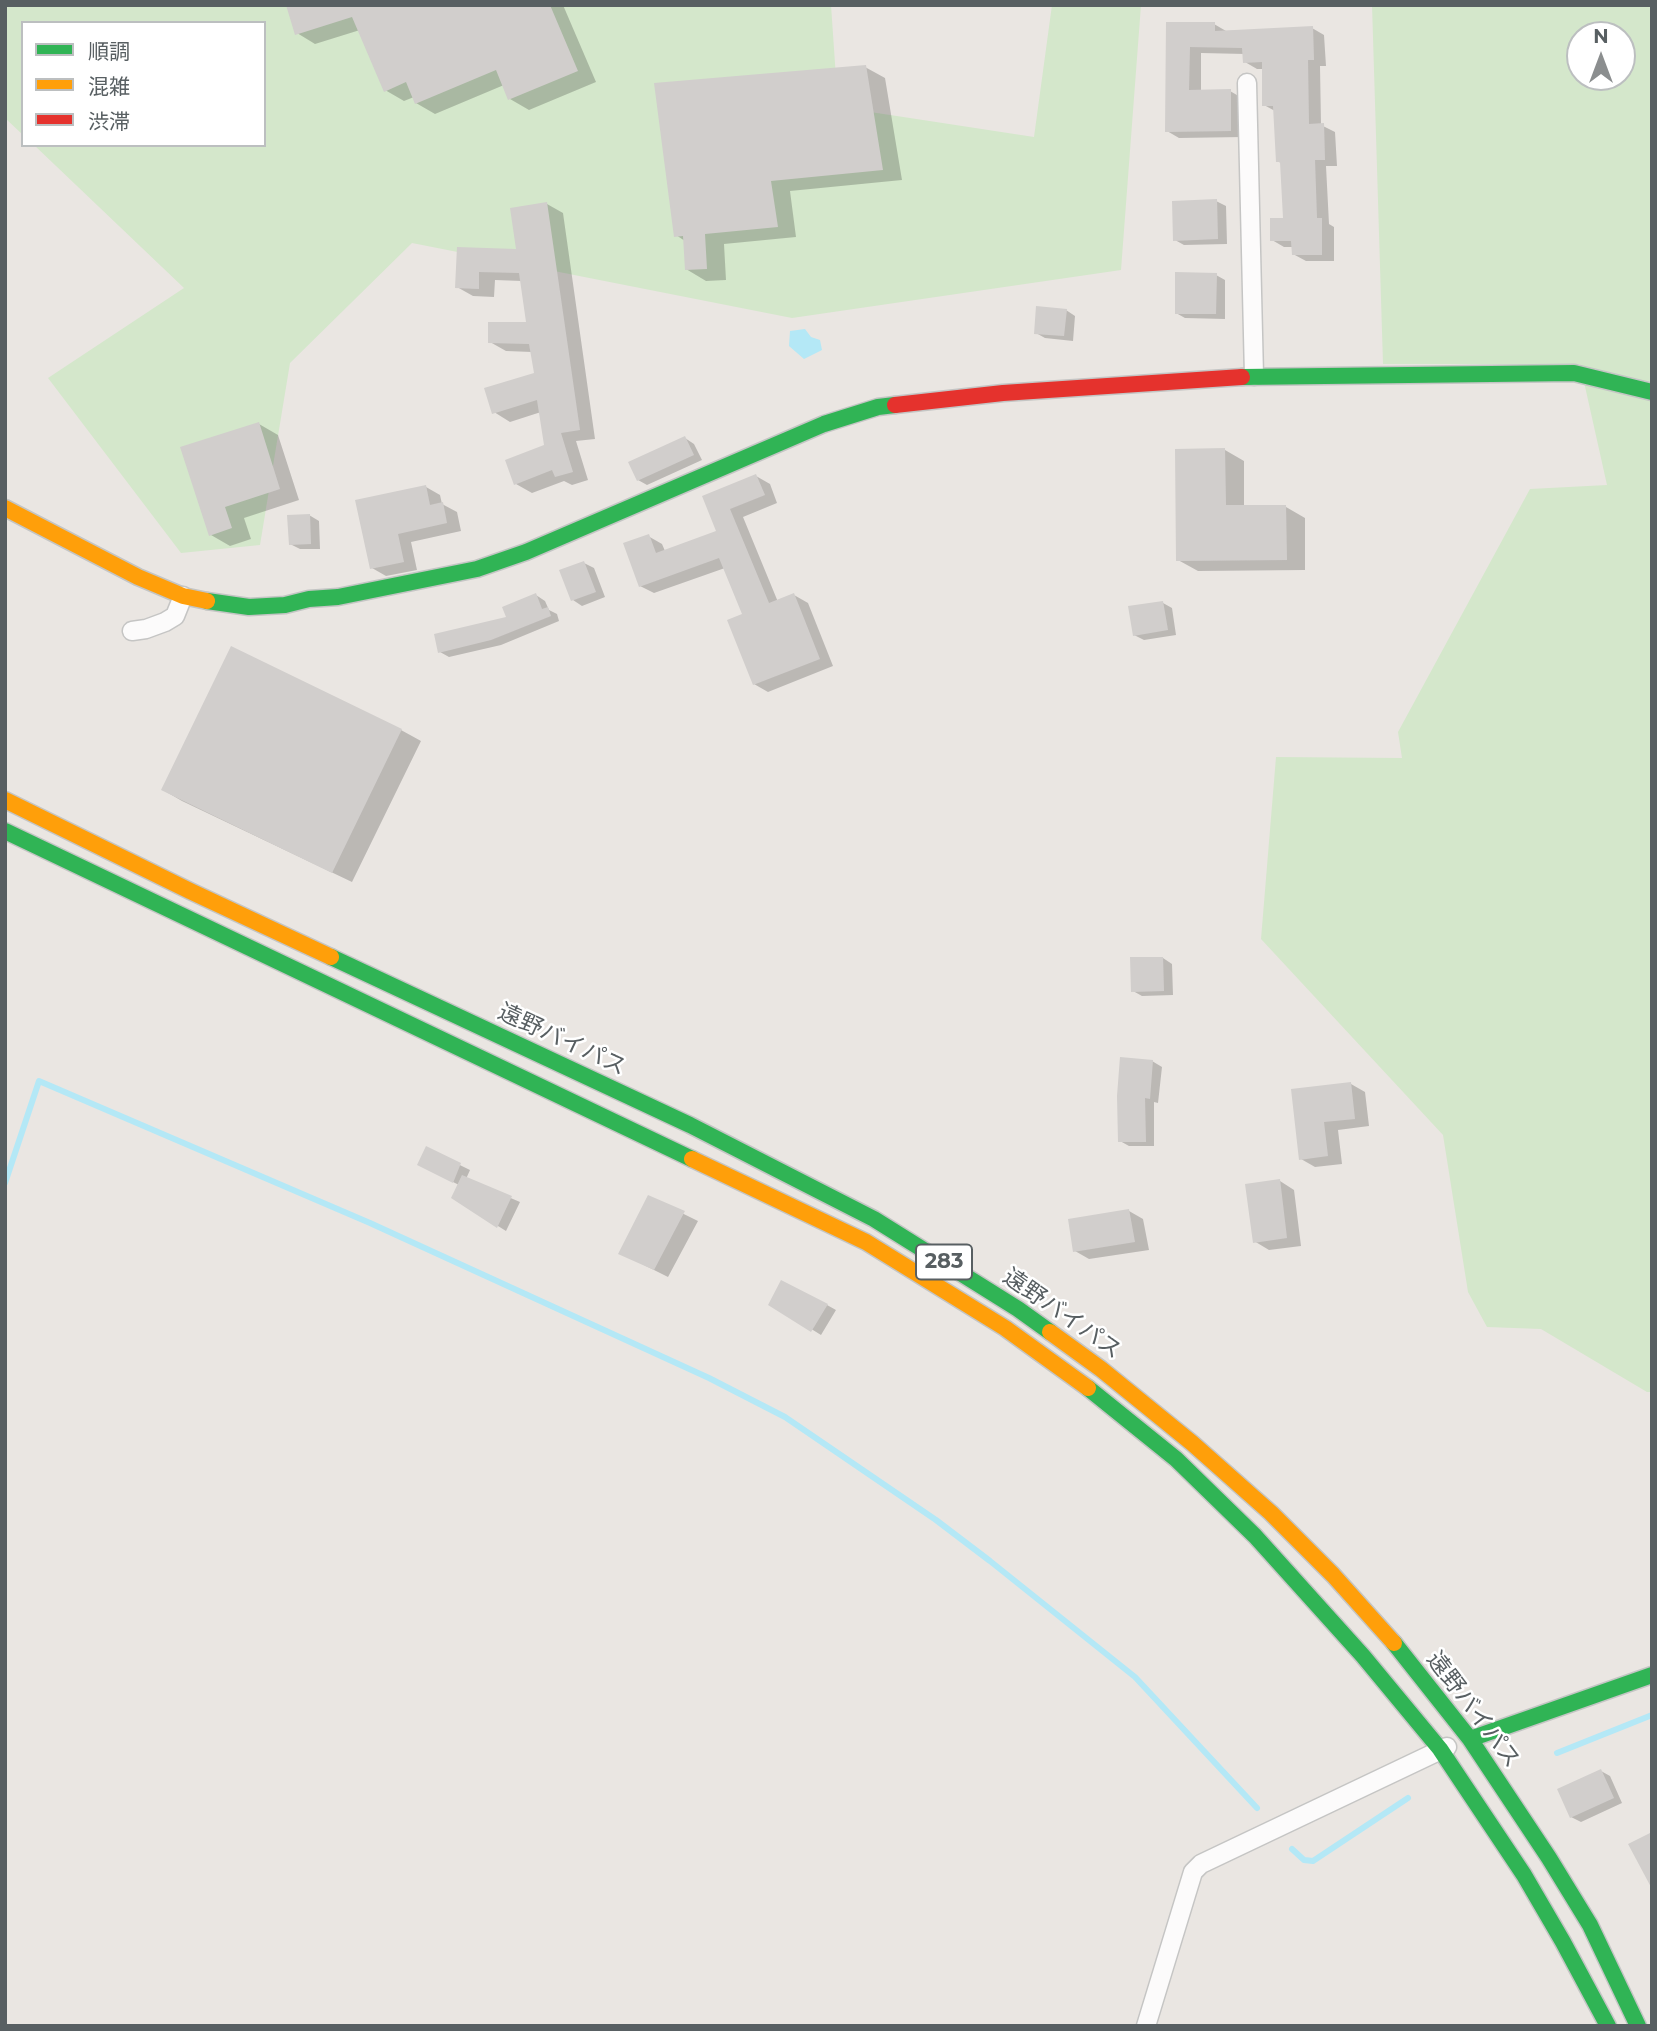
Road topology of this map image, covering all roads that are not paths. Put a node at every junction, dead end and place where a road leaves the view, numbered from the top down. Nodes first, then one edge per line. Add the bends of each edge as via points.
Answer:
1 (1247, 83) dead end
2 (1254, 376) junction
3 (1652, 392) edge
4 (5, 508) edge
5 (183, 596) junction
6 (132, 631) dead end
7 (5, 800) edge
8 (5, 831) edge
9 (548, 1059) junction
10 (539, 1085) junction
11 (1652, 1675) edge
12 (1470, 1739) junction
13 (1440, 1749) junction
14 (1614, 1977) junction
15 (1588, 1989) junction
16 (1146, 2026) edge
17 (1608, 2026) edge
18 (1638, 2026) edge

1 - 2 street
2 - 3 main road via 1574,373
2 - 5 main road via 1003,393 878,407 824,424 477,569 285,605 249,607
4 - 5 main road
5 - 6 street via 175,616
7 - 9 main road, 遠野バイパス / 283
8 - 10 main road, 遠野バイパス / 283
9 - 10 main road
9 - 12 main road, 遠野バイパス / 283 via 874,1219 1018,1309 1101,1369 1271,1513 1334,1575
10 - 13 main road, 遠野バイパス / 283 via 866,1242 1005,1328 1091,1390 1176,1459 1255,1536
11 - 12 main road
12 - 13 street
12 - 14 main road, 遠野バイパス / 283 via 1590,1925
13 - 15 main road, 遠野バイパス / 283 via 1524,1874
13 - 16 street via 1200,1864 1193,1872
14 - 15 main road
14 - 18 main road, 遠野バイパス / 283
15 - 17 main road, 遠野バイパス / 283

